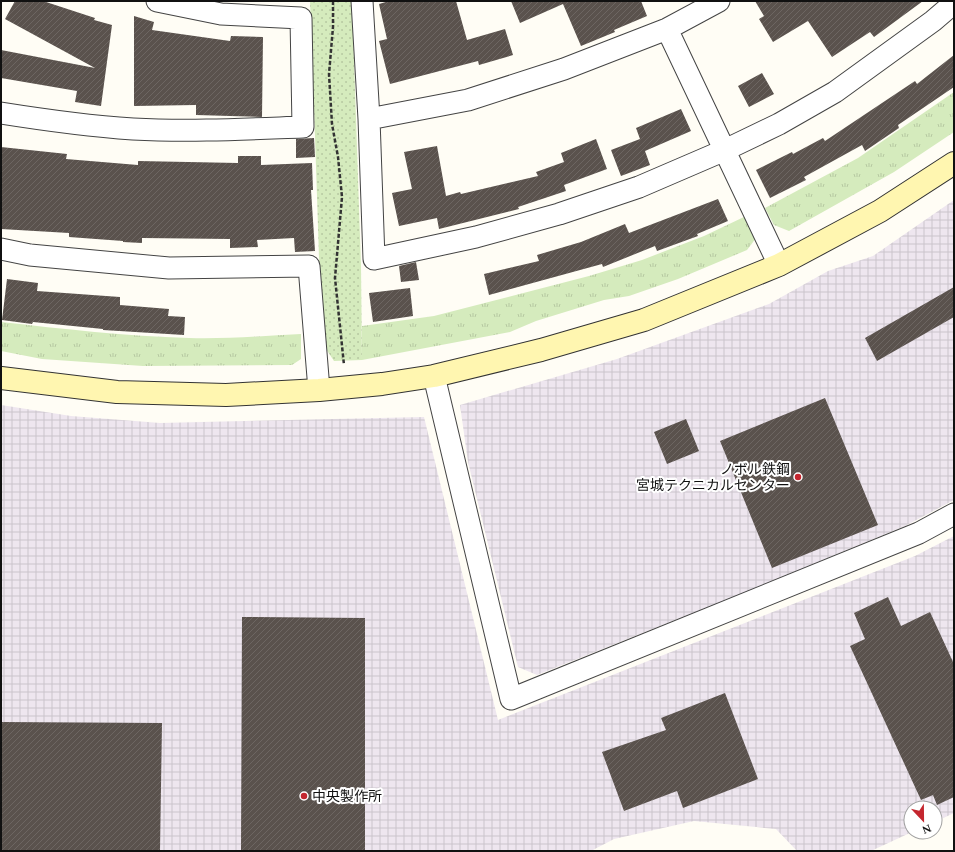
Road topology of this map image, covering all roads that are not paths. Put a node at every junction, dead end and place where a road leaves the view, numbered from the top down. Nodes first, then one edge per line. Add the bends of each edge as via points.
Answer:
1 (158, 1) edge
2 (362, 1) edge
3 (719, 1) edge
4 (954, 3) edge
5 (667, 28) junction
6 (1, 113) edge
7 (369, 119) junction
8 (725, 150) junction
9 (954, 163) edge
10 (1, 249) edge
11 (779, 265) junction
12 (434, 376) junction
13 (1, 378) edge
14 (319, 390) junction
15 (954, 514) edge

1 - 6 street via 221,14 301,18 303,127 226,130 134,129
2 - 7 street
3 - 5 street
4 - 8 street via 836,92
5 - 7 street via 564,70 468,100
5 - 8 street
7 - 8 street via 374,258 476,237 559,214 639,187
8 - 11 street
9 - 11 street via 880,210
10 - 14 street via 30,255 169,268 309,266
11 - 12 street via 644,320 541,350
12 - 14 street
12 - 15 street via 511,699 919,533
13 - 14 street via 117,392 226,394

